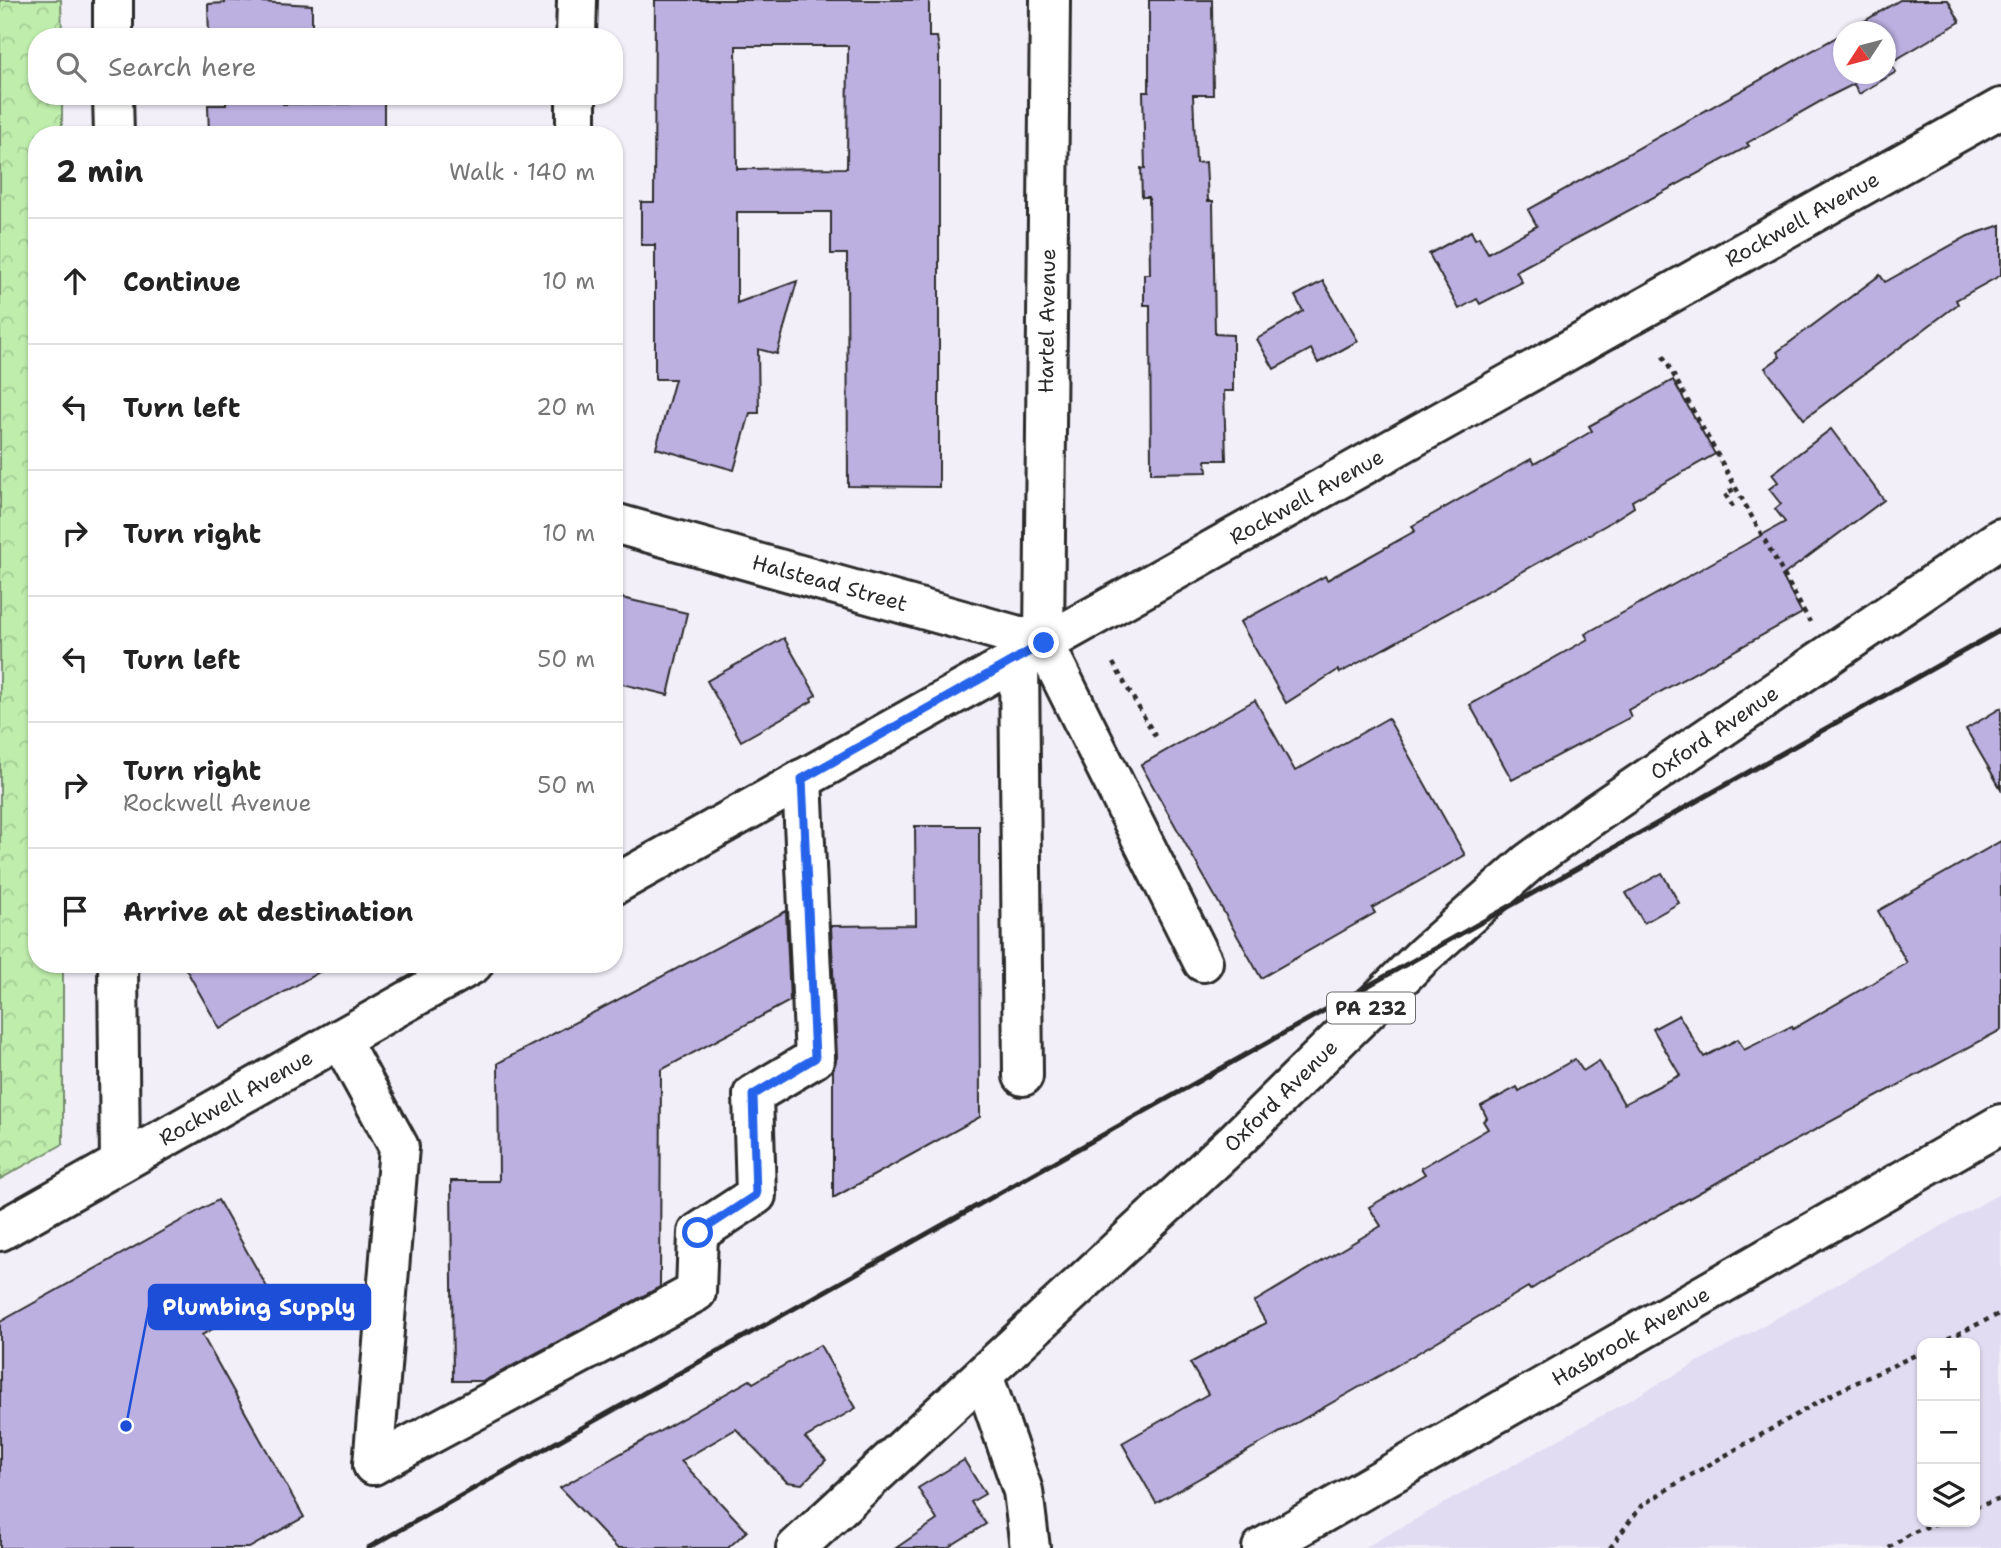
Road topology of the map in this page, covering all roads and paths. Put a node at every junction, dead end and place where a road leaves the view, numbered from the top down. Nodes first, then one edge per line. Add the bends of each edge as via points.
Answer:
1 (113, 0) edge
2 (577, 0) edge
3 (1050, 0) edge
4 (113, 28) edge
5 (576, 28) edge
6 (113, 105) edge
7 (576, 105) edge
8 (2001, 108) edge
9 (114, 126) edge
10 (576, 126) edge
11 (1663, 356) dead end
12 (1736, 488) junction
13 (1733, 507) dead end
14 (623, 526) edge
15 (2001, 538) edge
16 (1812, 626) dead end
17 (1032, 651) junction
18 (1114, 663) dead end
19 (1158, 741) dead end
20 (802, 779) junction
21 (623, 880) edge
22 (1203, 962) dead end
23 (118, 973) edge
24 (457, 973) edge
25 (340, 1039) junction
26 (1023, 1076) dead end
27 (2001, 1124) edge
28 (120, 1163) junction
29 (0, 1231) edge
30 (2001, 1314) edge
31 (1950, 1338) edge
32 (1917, 1354) edge
33 (983, 1375) junction
34 (2001, 1499) edge
35 (1980, 1505) edge
36 (1927, 1527) edge
37 (796, 1548) edge
38 (1030, 1548) edge
39 (1262, 1548) edge
40 (1609, 1548) edge
41 (1889, 1548) edge

1 - 4 street
2 - 5 street
3 - 17 street, Hartel Avenue
6 - 9 street
7 - 10 street
8 - 17 street, Rockwell Avenue
11 - 12 path
12 - 13 path via 1725,494
12 - 16 path
14 - 17 street, Halstead Street
15 - 33 street, Oxford Avenue / PA 232 via 1529,862 1423,956 1233,1143
17 - 20 street, Rockwell Avenue
17 - 22 street
17 - 26 street, Hartel Avenue
18 - 19 path
20 - 21 street, Rockwell Avenue
20 - 25 street via 815,1058 753,1095 756,1195 698,1233 696,1292 373,1465 399,1147
23 - 28 street
24 - 25 street, Rockwell Avenue
25 - 28 street, Rockwell Avenue
27 - 39 street, Hasbrook Avenue
28 - 29 street, Rockwell Avenue
30 - 31 path
32 - 40 path via 1834,1393 1679,1482 1641,1506
33 - 37 street, Oxford Avenue / PA 232
33 - 38 street via 1023,1491
34 - 35 path
36 - 41 path

